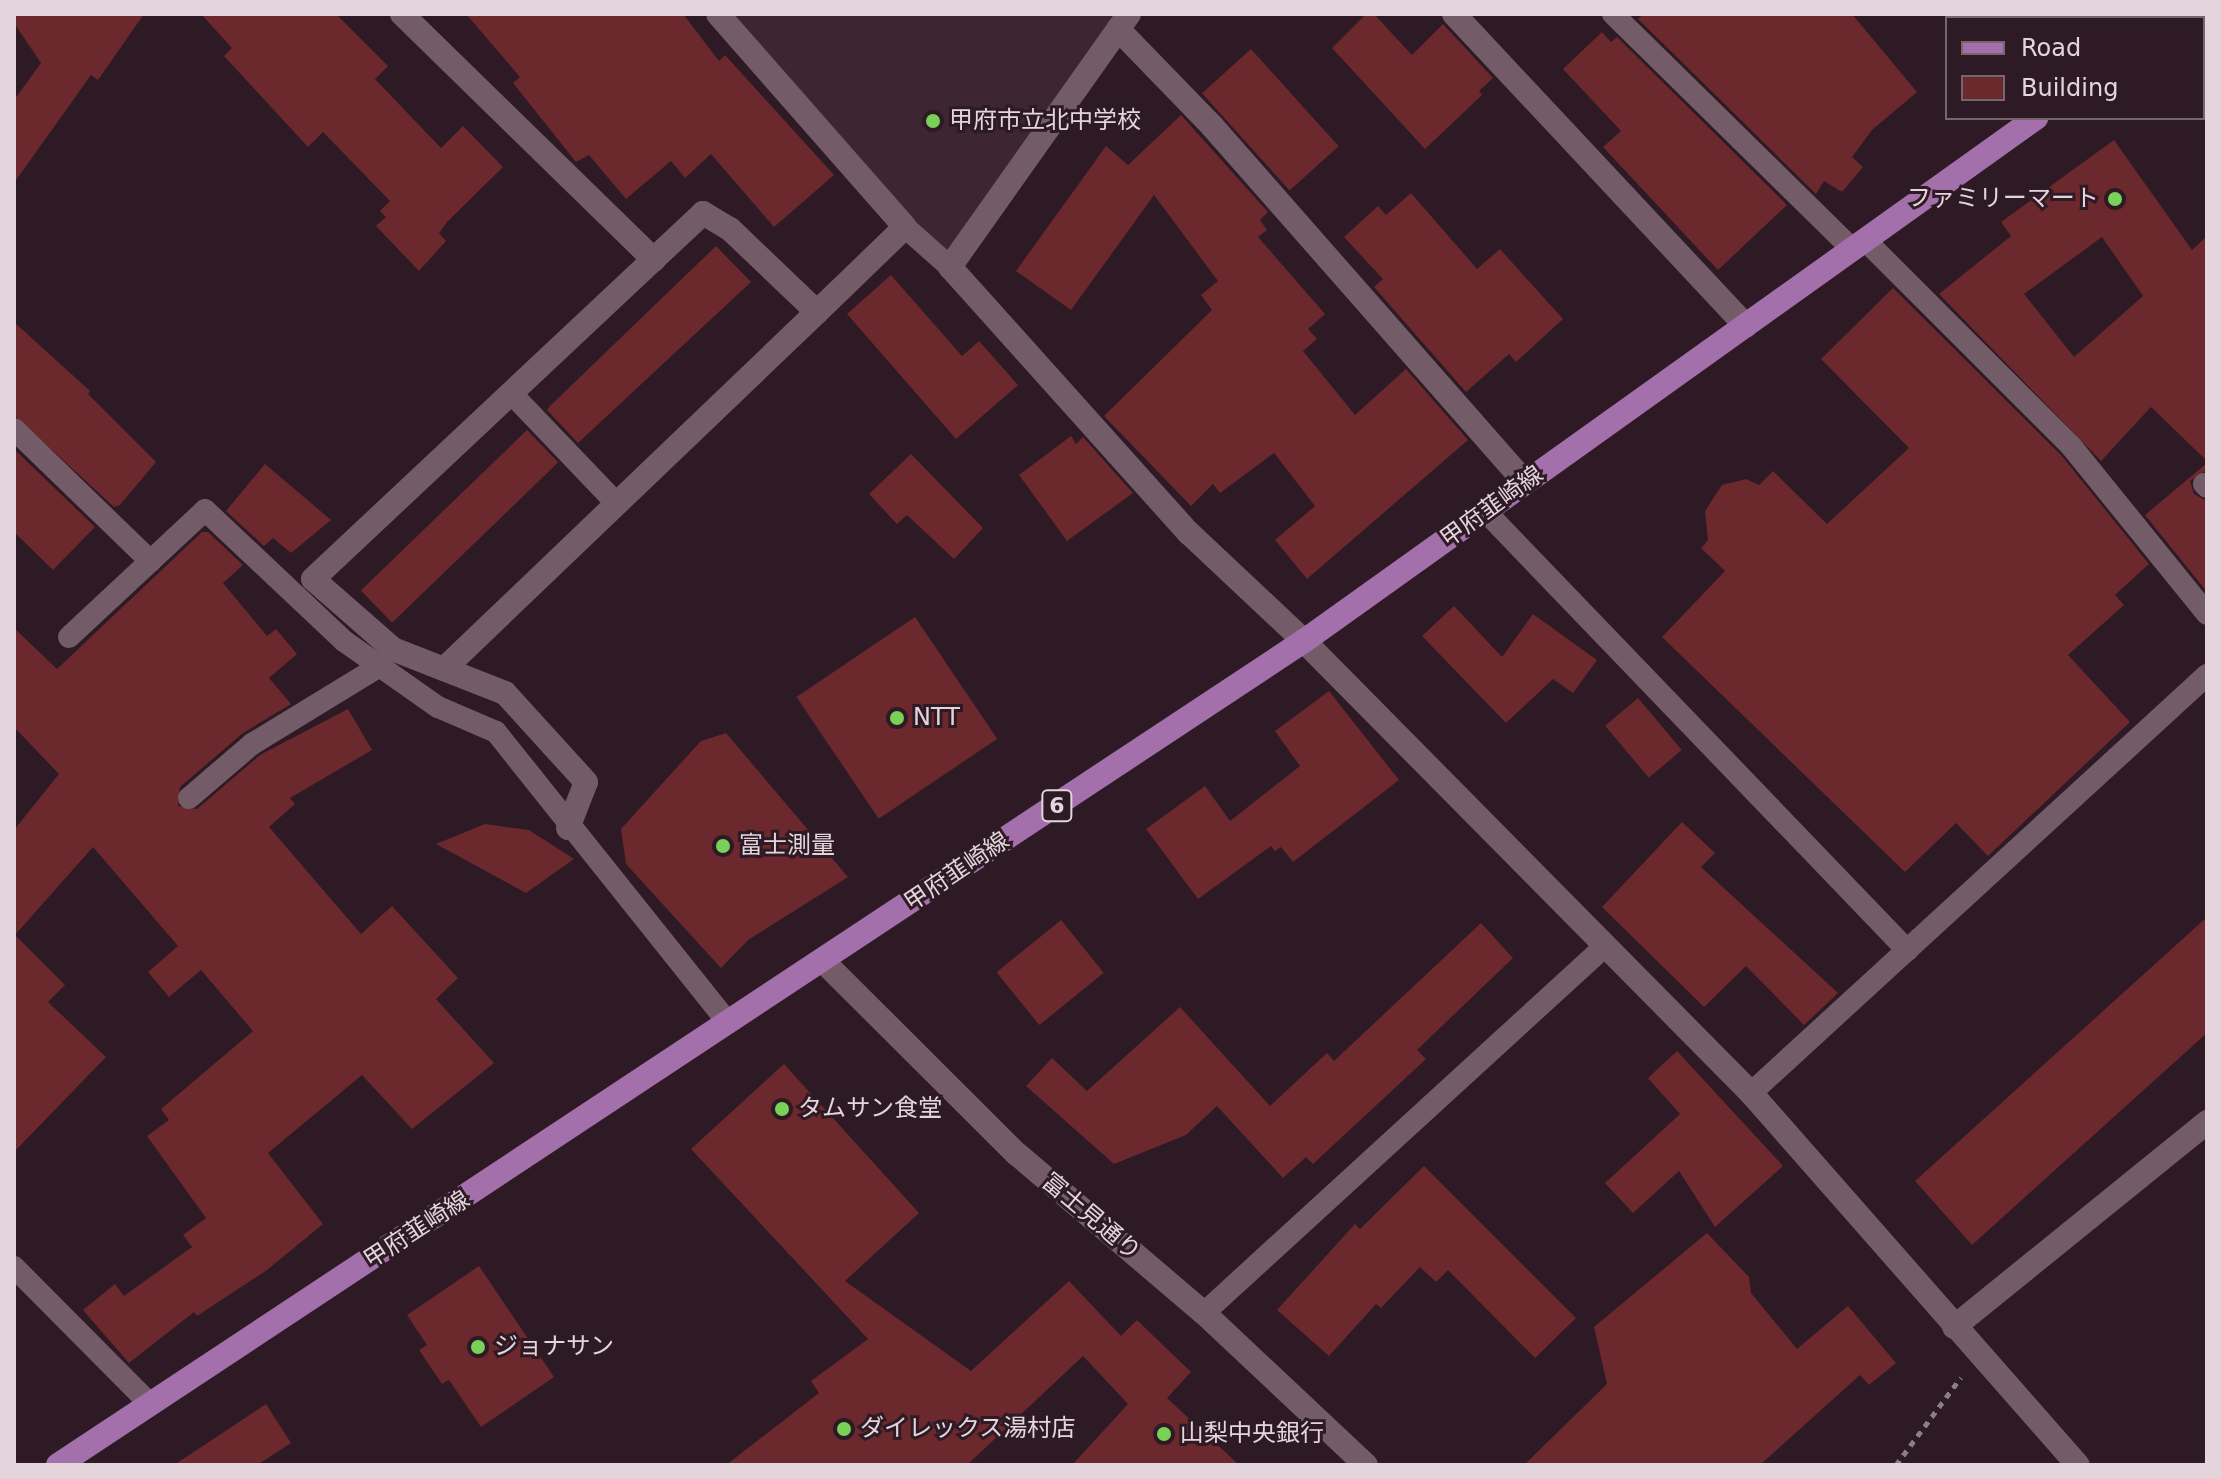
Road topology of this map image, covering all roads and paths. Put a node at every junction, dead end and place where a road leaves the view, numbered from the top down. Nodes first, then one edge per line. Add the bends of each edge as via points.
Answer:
1 (402, 14) edge
2 (718, 14) edge
3 (1454, 14) edge
4 (1613, 14) edge
5 (1124, 22) edge
6 (2033, 120) edge
7 (905, 227) junction
8 (1859, 245) junction
9 (654, 260) junction
10 (950, 267) junction
11 (817, 312) junction
12 (1746, 326) junction
13 (511, 393) junction
14 (14, 429) edge
15 (1526, 483) junction
16 (617, 504) junction
17 (1486, 512) junction
18 (150, 561) junction
19 (2207, 614) edge
20 (69, 637) dead end
21 (1304, 641) junction
22 (380, 666) junction
23 (444, 669) junction
24 (2207, 675) edge
25 (189, 798) dead end
26 (568, 828) junction
27 (1604, 947) junction
28 (1907, 950) junction
29 (823, 961) junction
30 (728, 1023) junction
31 (1751, 1093) junction
32 (2207, 1122) edge
33 (14, 1267) edge
34 (1204, 1313) junction
35 (1954, 1327) junction
36 (1978, 1354) junction
37 (150, 1404) junction
38 (58, 1465) edge
39 (1366, 1465) edge
40 (1896, 1465) edge
41 (2078, 1465) edge

1 - 9 street
2 - 7 street
3 - 12 street
4 - 8 lane
5 - 10 street
5 - 15 street
6 - 8 main road, 甲府韮崎線 / 6
7 - 10 lane
7 - 11 street
8 - 12 main road, 甲府韮崎線 / 6
8 - 19 lane via 2071,446
9 - 11 street via 703,213 730,229
9 - 13 street
10 - 21 street via 1189,533
11 - 16 street
12 - 15 main road, 甲府韮崎線 / 6
13 - 16 lane
13 - 23 street via 313,579 393,649
14 - 18 lane
15 - 17 main road, 甲府韮崎線 / 6
16 - 23 street
17 - 21 main road, 甲府韮崎線 / 6
17 - 28 lane
18 - 20 lane
18 - 22 lane via 205,510 344,641
21 - 27 street
21 - 29 main road, 甲府韮崎線 / 6
22 - 25 lane via 252,744
22 - 26 lane via 438,707 496,732
23 - 26 street via 505,693 586,782
24 - 28 lane
26 - 30 lane
27 - 31 street
27 - 34 lane
28 - 31 lane
29 - 30 main road, 甲府韮崎線 / 6
29 - 34 street, 富士見通り via 1017,1154
30 - 37 main road, 甲府韮崎線 / 6
31 - 35 street
32 - 35 street
33 - 37 lane
34 - 39 street, 富士見通り
35 - 36 street
36 - 40 path
36 - 41 street
37 - 38 main road, 甲府韮崎線 / 6

